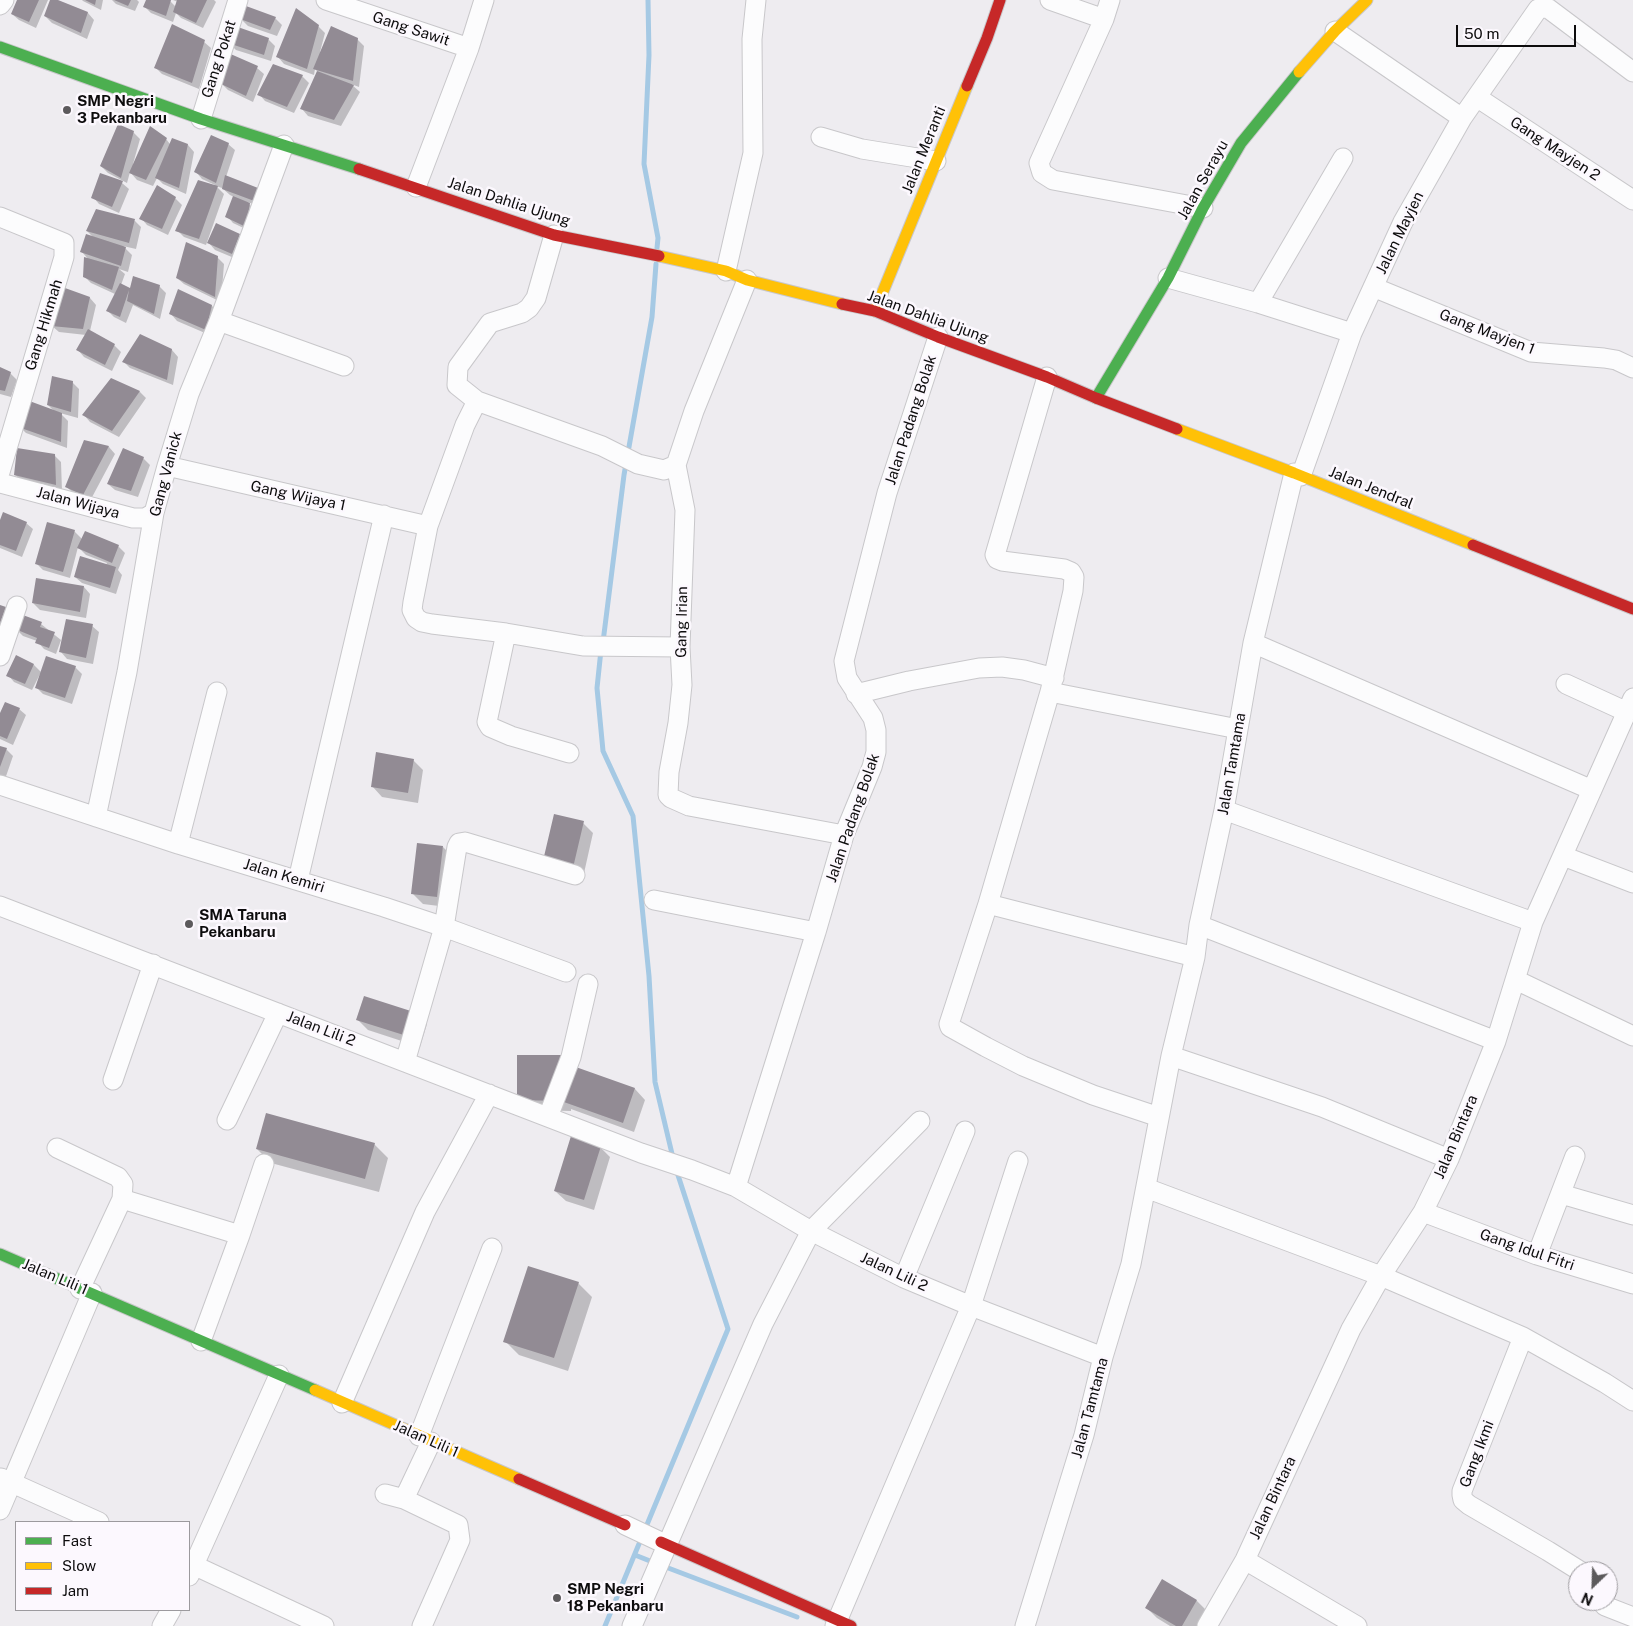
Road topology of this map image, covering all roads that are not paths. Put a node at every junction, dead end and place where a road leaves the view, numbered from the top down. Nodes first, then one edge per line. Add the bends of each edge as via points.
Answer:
1 (4, 0) edge
2 (238, 0) edge
3 (326, 0) edge
4 (484, 0) edge
5 (756, 0) edge
6 (1000, 0) edge
7 (1050, 0) edge
8 (1110, 0) edge
9 (1367, 0) edge
10 (0, 5) edge
11 (358, 5) edge
12 (1104, 19) junction
13 (1335, 31) junction
14 (0, 47) edge
15 (469, 48) junction
16 (1633, 72) edge
17 (1478, 98) junction
18 (1462, 118) junction
19 (201, 119) junction
20 (821, 138) dead end
21 (284, 145) junction
22 (1343, 158) dead end
23 (936, 161) junction
24 (416, 187) junction
25 (1633, 200) edge
26 (1203, 208) junction
27 (0, 217) edge
28 (554, 235) junction
29 (726, 271) junction
30 (1168, 278) junction
31 (747, 280) junction
32 (1373, 287) junction
33 (1258, 303) junction
34 (875, 311) junction
35 (219, 321) junction
36 (1352, 333) junction
37 (938, 337) junction
38 (344, 366) dead end
39 (1633, 368) edge
40 (1048, 377) junction
41 (1096, 398) junction
42 (477, 401) junction
43 (676, 465) junction
44 (167, 466) junction
45 (0, 472) edge
46 (1298, 474) junction
47 (0, 483) edge
48 (154, 513) junction
49 (384, 515) junction
50 (428, 526) junction
51 (18, 606) dead end
52 (1633, 610) edge
53 (506, 633) junction
54 (1253, 643) junction
55 (680, 647) junction
56 (0, 656) edge
57 (1566, 684) dead end
58 (1052, 685) junction
59 (217, 692) dead end
60 (856, 694) junction
61 (1630, 705) edge
62 (1238, 729) junction
63 (569, 753) dead end
64 (0, 785) edge
65 (1592, 790) junction
66 (1224, 810) junction
67 (96, 817) junction
68 (844, 835) junction
69 (178, 844) junction
70 (1563, 856) junction
71 (575, 875) dead end
72 (298, 880) junction
73 (1633, 884) edge
74 (654, 900) dead end
75 (988, 904) junction
76 (0, 906) edge
77 (1533, 922) junction
78 (1200, 925) junction
79 (444, 927) junction
80 (816, 932) junction
81 (1195, 957) junction
82 (153, 964) junction
83 (566, 972) dead end
84 (1516, 980) junction
85 (588, 984) dead end
86 (278, 1012) junction
87 (1633, 1036) edge
88 (1496, 1041) junction
89 (1172, 1056) junction
90 (405, 1062) junction
91 (114, 1080) dead end
92 (489, 1094) junction
93 (1160, 1116) junction
94 (548, 1118) junction
95 (227, 1120) dead end
96 (920, 1121) dead end
97 (965, 1131) dead end
98 (57, 1148) dead end
99 (1575, 1156) dead end
100 (1449, 1159) junction
101 (1018, 1161) dead end
102 (264, 1164) dead end
103 (736, 1187) junction
104 (1146, 1188) junction
105 (1561, 1194) junction
106 (122, 1199) junction
107 (1422, 1212) junction
108 (1633, 1215) edge
109 (811, 1231) junction
110 (240, 1235) junction
111 (492, 1248) dead end
112 (0, 1254) edge
113 (1537, 1255) junction
114 (1381, 1276) junction
115 (904, 1278) junction
116 (1633, 1284) edge
117 (86, 1291) junction
118 (971, 1306) junction
119 (1523, 1337) junction
120 (201, 1341) junction
121 (1103, 1357) junction
122 (279, 1375) junction
123 (1633, 1401) edge
124 (342, 1403) junction
125 (425, 1439) junction
126 (6, 1480) edge
127 (385, 1494) dead end
128 (404, 1499) junction
129 (0, 1510) edge
130 (97, 1521) edge
131 (625, 1525) joint
132 (664, 1548) junction
133 (1245, 1560) junction
134 (1568, 1563) edge
135 (190, 1568) edge
136 (170, 1611) edge
137 (1618, 1611) edge
138 (1633, 1617) edge
139 (841, 1624) edge
140 (162, 1626) edge
141 (324, 1626) edge
142 (422, 1626) edge
143 (632, 1626) edge
144 (1025, 1626) edge
145 (1207, 1626) edge
146 (1357, 1626) edge

1 - 10 street
2 - 19 street, Gang Pokat
3 - 11 street, Gang Sawit
4 - 15 street, Gang Sawit
5 - 29 street via 752,39 754,153
6 - 23 main road, Jalan Meranti
7 - 12 street
8 - 12 street
9 - 13 main road, Jalan Serayu
11 - 15 street, Gang Sawit
12 - 26 street via 1039,163 1042,174 1053,180
13 - 18 street
13 - 26 main road, Jalan Serayu via 1241,143
14 - 19 main road, Jalan Dahlia Ujung
15 - 24 street, Gang Sawit
16 - 17 street, Jalan Mayjen via 1549,9 1538,9
17 - 18 street, Jalan Mayjen
17 - 25 street, Gang Mayjen 2
18 - 32 street, Jalan Mayjen via 1402,222
19 - 21 main road, Jalan Dahlia Ujung
20 - 23 street via 862,149
21 - 24 main road, Jalan Dahlia Ujung
21 - 35 street, Gang Vanick
22 - 33 street
23 - 34 main road, Jalan Meranti
24 - 28 main road, Jalan Dahlia Ujung
26 - 30 main road, Jalan Serayu
27 - 45 street, Gang Hikmah via 64,243 64,257
28 - 29 main road, Jalan Dahlia Ujung
28 - 42 street via 536,298 529,308 490,323 458,367 457,385
29 - 31 main road, Jalan Dahlia Ujung
30 - 33 street
30 - 41 main road, Jalan Serayu
31 - 34 main road, Jalan Dahlia Ujung
31 - 43 street, Gang Irian via 694,411
32 - 36 street, Jalan Mayjen
32 - 39 street, Gang Mayjen 1 via 1531,352 1604,358
33 - 36 street
34 - 37 main road, Jalan Dahlia Ujung
35 - 38 street
35 - 44 street, Gang Vanick via 189,394
36 - 46 street, Jalan Mayjen
37 - 40 main road, Jalan Dahlia Ujung
37 - 60 street, Jalan Padang Bolak via 887,493 844,660 847,678
40 - 41 main road, Jalan Dahlia Ujung
40 - 58 street via 995,555 1002,561 1064,569 1074,577
41 - 46 main road, Jalan Jendral
42 - 43 street via 602,446 638,464 664,470
42 - 50 street via 464,425
43 - 55 street, Gang Irian via 685,510
44 - 48 street, Gang Vanick
44 - 49 street, Gang Wijaya 1
46 - 52 main road, Jalan Jendral
46 - 54 street, Jalan Tamtama
47 - 48 street, Jalan Wijaya via 133,518 145,518
48 - 67 street, Gang Vanick
49 - 50 street, Gang Wijaya 1
49 - 72 street
50 - 53 street via 413,614 422,622
51 - 56 street
53 - 55 street via 583,646
53 - 63 street via 487,722 490,727 504,733
54 - 62 street, Jalan Tamtama
54 - 65 street
55 - 68 street, Gang Irian via 682,685 669,772 669,796 689,806
57 - 61 street
58 - 60 street via 1024,670 978,668
58 - 62 street
58 - 75 street
59 - 69 street
60 - 68 street, Jalan Padang Bolak via 872,718 876,730 876,752
61 - 65 street, Jalan Bintara
62 - 66 street, Jalan Tamtama
64 - 67 street, Jalan Kemiri
65 - 70 street, Jalan Bintara
66 - 77 street
66 - 78 street, Jalan Tamtama
67 - 69 street, Jalan Kemiri
68 - 80 street, Jalan Padang Bolak
69 - 72 street, Jalan Kemiri
70 - 73 street
70 - 77 street, Jalan Bintara
71 - 79 street via 465,842 459,843
72 - 79 street, Jalan Kemiri
74 - 80 street
75 - 81 street
75 - 93 street via 950,1026 1023,1066 1093,1095
76 - 82 street, Jalan Lili 2
77 - 84 street, Jalan Bintara
78 - 81 street, Jalan Tamtama
78 - 88 street
79 - 83 street, Jalan Kemiri
79 - 90 street
80 - 103 street, Jalan Padang Bolak
81 - 89 street, Jalan Tamtama
82 - 86 street, Jalan Lili 2
82 - 91 street
84 - 87 street
84 - 88 street, Jalan Bintara
85 - 94 street via 571,1056
86 - 90 street, Jalan Lili 2
86 - 95 street
88 - 100 street, Jalan Bintara
89 - 93 street, Jalan Tamtama
89 - 100 street via 1322,1107
90 - 92 street, Jalan Lili 2
92 - 94 street, Jalan Lili 2
92 - 124 street via 425,1212
93 - 104 street, Jalan Tamtama
94 - 103 street, Jalan Lili 2
96 - 109 street
97 - 115 street
98 - 106 street via 118,1177 123,1184
99 - 105 street
100 - 107 street, Jalan Bintara
101 - 118 street
102 - 110 street
103 - 109 street, Jalan Lili 2
104 - 114 street
104 - 121 street, Jalan Tamtama via 1131,1264
105 - 108 street
105 - 113 street
106 - 110 street
106 - 117 street
107 - 113 street, Gang Idul Fitri
107 - 114 street, Jalan Bintara
109 - 115 street, Jalan Lili 2
109 - 132 street via 763,1324
110 - 120 street
111 - 125 street
112 - 117 main road, Jalan Lili 1
113 - 116 street, Gang Idul Fitri
114 - 119 street
114 - 133 street, Jalan Bintara via 1351,1329
115 - 118 street, Jalan Lili 2
117 - 120 main road, Jalan Lili 1
117 - 126 street
118 - 121 street, Jalan Lili 2
118 - 139 street
119 - 123 street
119 - 134 street, Gang Ikmi via 1462,1495 1469,1505
120 - 122 main road, Jalan Lili 1
121 - 144 street, Jalan Tamtama via 1084,1435
122 - 124 main road, Jalan Lili 1
122 - 135 street
124 - 125 main road, Jalan Lili 1
125 - 128 street
125 - 131 main road, Jalan Lili 1
126 - 129 street
126 - 130 street
127 - 128 street
128 - 142 street via 458,1525 460,1540
131 - 132 street, Jalan Lili 1
132 - 139 main road, Jalan Lili 1
132 - 143 street
133 - 145 street, Jalan Bintara
133 - 146 street
135 - 141 street
136 - 140 street
137 - 138 street

